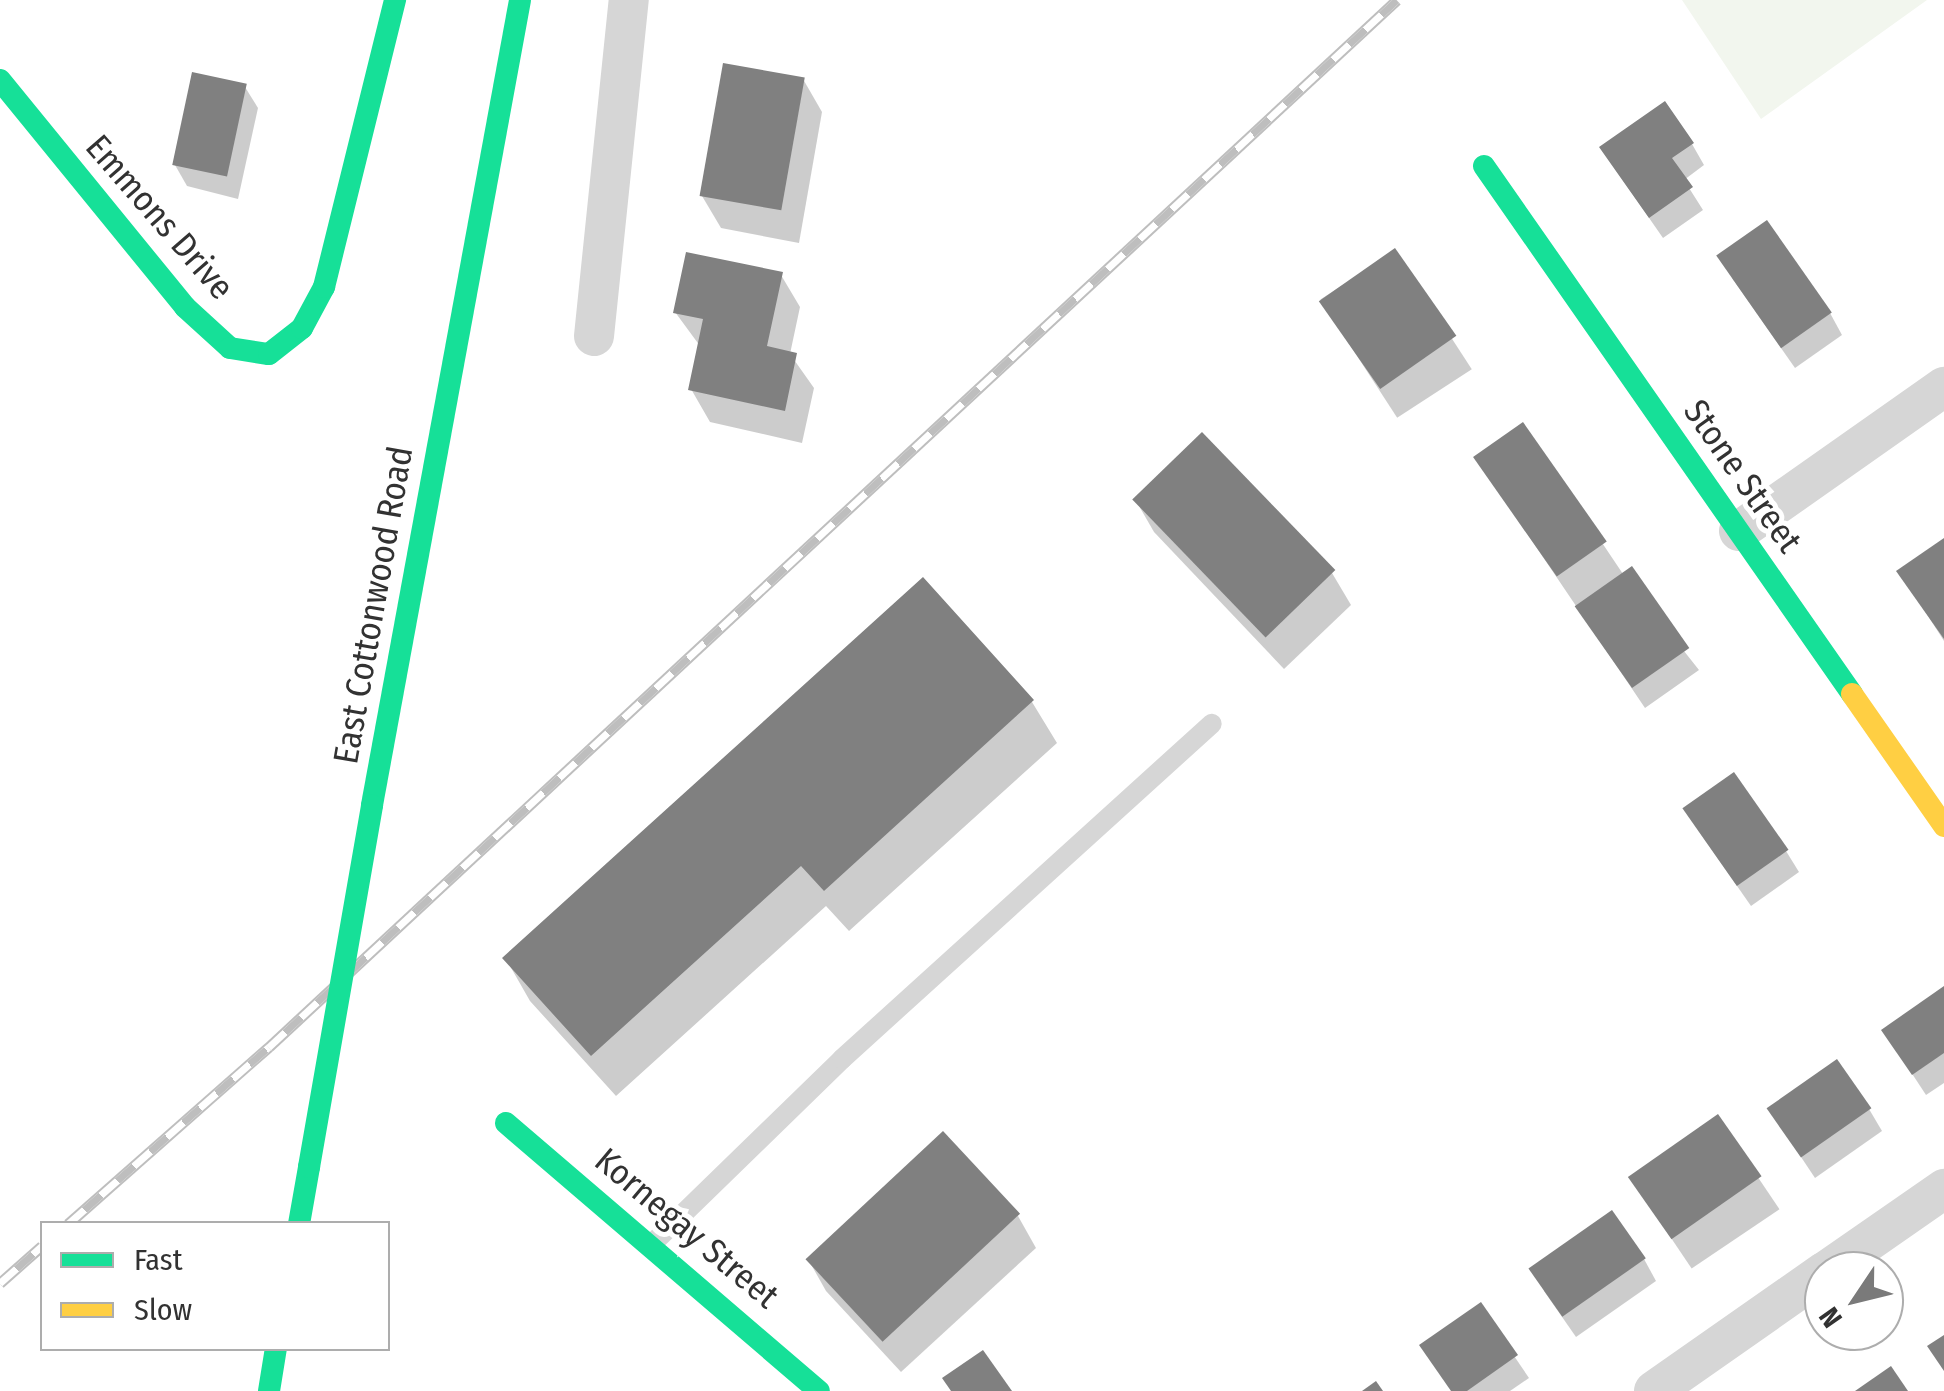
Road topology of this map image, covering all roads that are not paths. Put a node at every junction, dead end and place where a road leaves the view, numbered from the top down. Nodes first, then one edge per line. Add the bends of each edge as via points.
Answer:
1 (395, 0) edge
2 (520, 0) edge
3 (629, 0) edge
4 (0, 80) edge
5 (1484, 166) dead end
6 (594, 336) dead end
7 (1944, 387) edge
8 (1739, 531) junction
9 (1212, 724) dead end
10 (1944, 826) edge
11 (506, 1123) dead end
12 (1944, 1189) edge
13 (299, 1221) edge
14 (653, 1243) junction
15 (1855, 1251) edge
16 (1804, 1287) edge
17 (276, 1351) edge
18 (269, 1391) edge
19 (819, 1391) edge
20 (1654, 1391) edge

1 - 4 street, Emmons Drive via 324,287 302,328 269,354 230,348 184,307
2 - 13 street, East Cottonwood Road, bridge
3 - 6 street
5 - 8 street, Stone Street
7 - 8 street
8 - 10 street, Stone Street
9 - 14 lane via 842,1059
11 - 14 street, Kornegay Street
12 - 15 street
14 - 19 street, Kornegay Street
16 - 20 street
17 - 18 street

